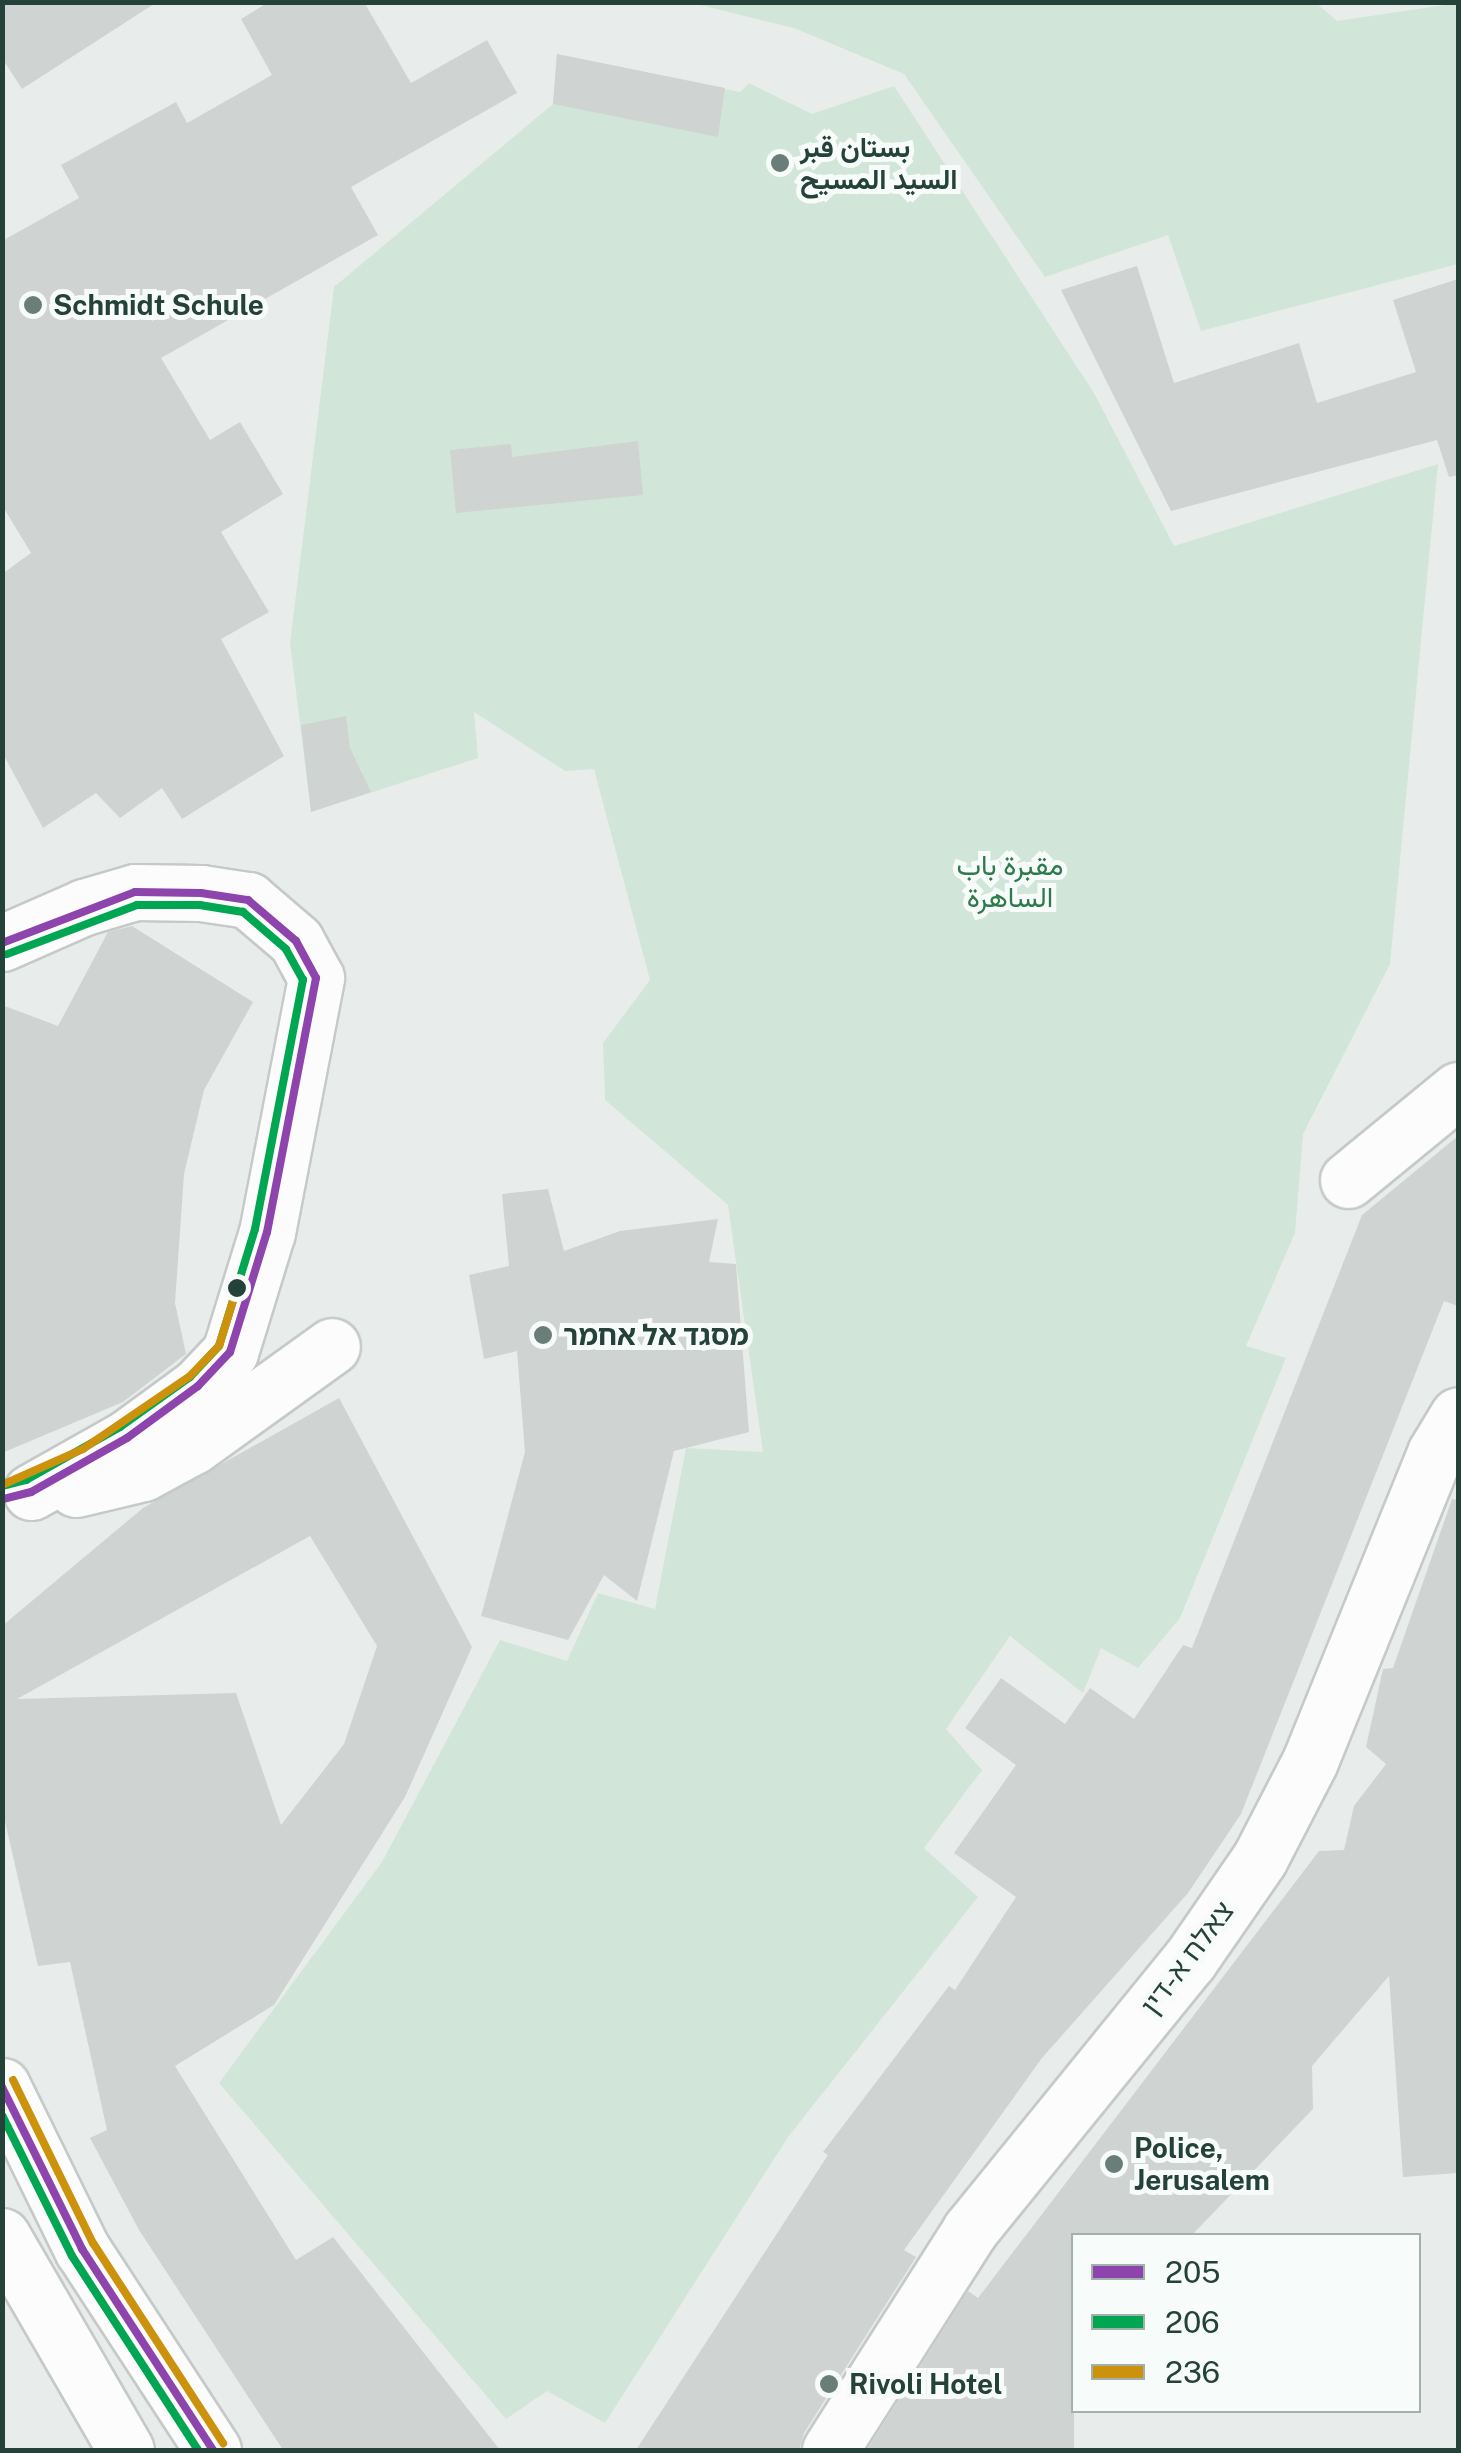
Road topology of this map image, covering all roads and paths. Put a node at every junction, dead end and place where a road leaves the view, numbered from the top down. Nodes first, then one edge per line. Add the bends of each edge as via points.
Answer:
1 (2, 943) edge
2 (1458, 1090) edge
3 (1348, 1180) dead end
4 (332, 1346) dead end
5 (1458, 1415) edge
6 (16, 1495) edge
7 (2, 2086) edge
8 (2, 2236) edge
9 (126, 2450) edge
10 (213, 2450) edge
11 (830, 2450) edge

1 - 6 street via 136,892 201,893 248,900 296,941 316,978 267,1232 230,1352 127,1438
2 - 3 street
4 - 6 street via 193,1446 143,1473
5 - 11 street, צאלח א-דין via 1435,1453 1310,1762 1260,1858 1190,1961 970,2230
7 - 10 street via 82,2249
8 - 9 street

